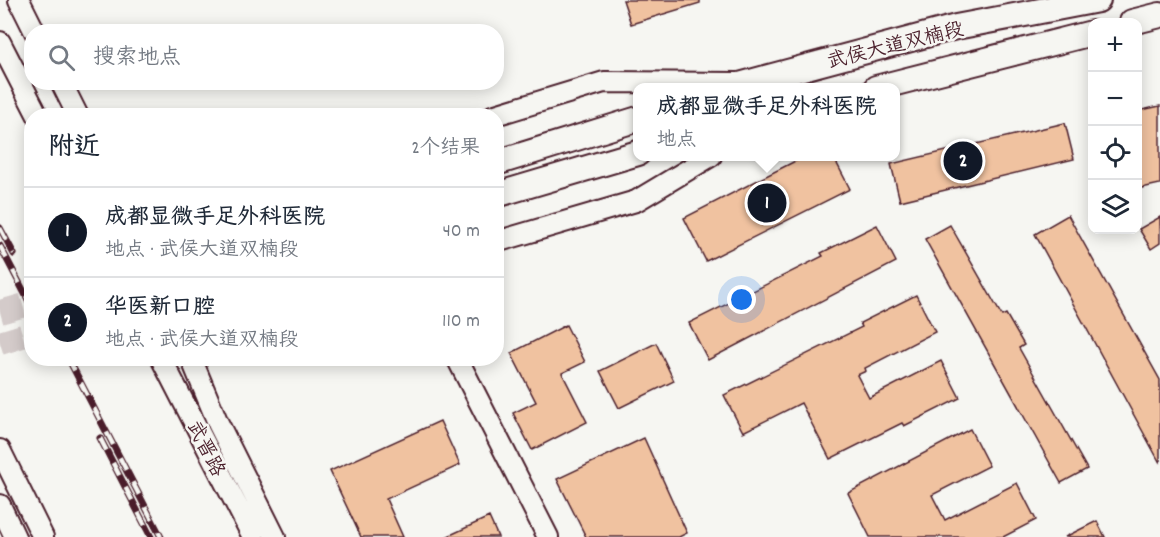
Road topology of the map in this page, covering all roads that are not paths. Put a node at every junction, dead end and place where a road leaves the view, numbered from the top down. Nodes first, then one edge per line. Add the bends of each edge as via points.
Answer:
1 (19, 0) edge
2 (1098, 0) edge
3 (1073, 3) edge
4 (1160, 15) edge
5 (1142, 20) edge
6 (31, 24) edge
7 (1160, 33) edge
8 (1088, 34) edge
9 (1142, 35) edge
10 (1088, 39) edge
11 (0, 42) edge
12 (1052, 43) junction
13 (647, 83) edge
14 (742, 83) edge
15 (892, 83) edge
16 (24, 89) edge
17 (25, 90) edge
18 (65, 90) edge
19 (34, 108) edge
20 (74, 108) edge
21 (504, 112) edge
22 (633, 121) edge
23 (633, 154) edge
24 (504, 161) edge
25 (703, 161) edge
26 (504, 193) edge
27 (504, 240) edge
28 (166, 366) edge
29 (194, 366) edge
30 (461, 366) edge
31 (0, 450) edge
32 (0, 505) edge
33 (15, 537) edge
34 (43, 537) edge
35 (253, 537) edge
36 (275, 537) edge
37 (548, 537) edge

1 - 6 street
2 - 3 main road, 武侯大道双楠段
3 - 14 main road, 武侯大道双楠段 via 956,27
4 - 5 main road
7 - 9 main road
8 - 12 main road, 武侯大道双楠段
10 - 12 main road
11 - 16 street
12 - 15 main road, 武侯大道双楠段
13 - 21 street via 604,82
17 - 19 street
18 - 20 street
22 - 24 main road
23 - 26 main road
25 - 27 street via 636,201
28 - 35 street, 武晋路
29 - 36 street, 武晋路
30 - 37 street
31 - 34 street
32 - 33 street

